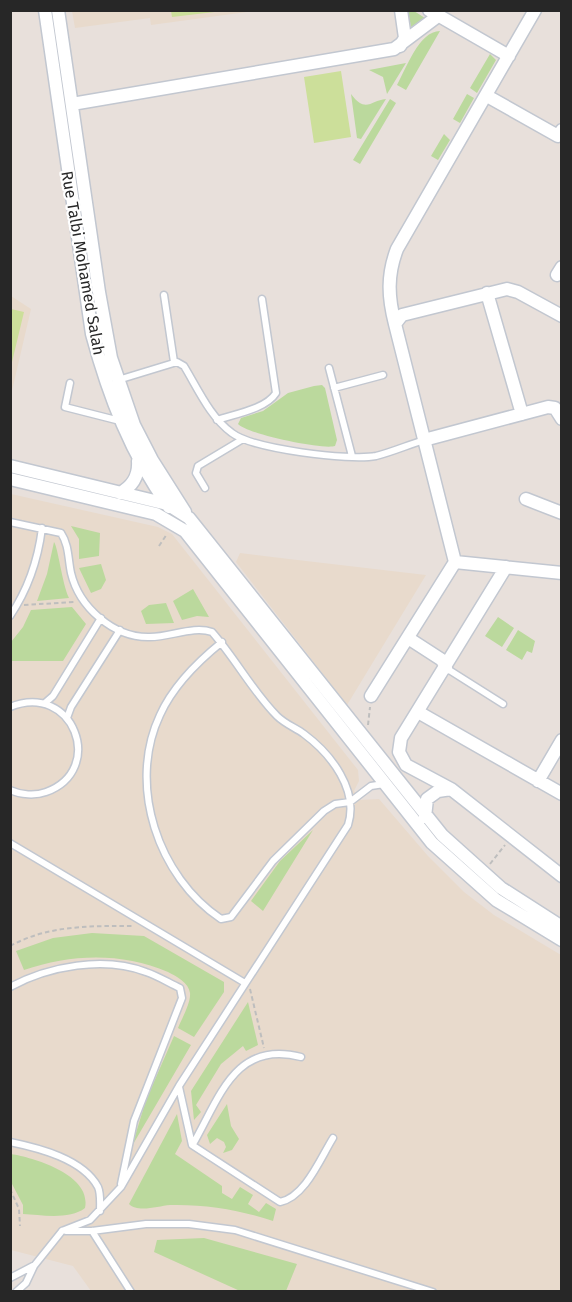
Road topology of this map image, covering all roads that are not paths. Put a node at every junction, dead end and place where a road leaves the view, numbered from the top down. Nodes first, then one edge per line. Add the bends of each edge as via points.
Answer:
1 (45, 10) edge
2 (58, 10) edge
3 (401, 10) edge
4 (535, 10) edge
5 (434, 13) edge
6 (400, 46) junction
7 (509, 56) junction
8 (487, 96) junction
9 (72, 104) junction
10 (561, 130) edge
11 (487, 293) junction
12 (164, 295) dead end
13 (262, 299) dead end
14 (561, 316) edge
15 (398, 320) junction
16 (174, 362) junction
17 (329, 368) dead end
18 (383, 375) dead end
19 (113, 382) junction
20 (70, 383) dead end
21 (334, 388) junction
22 (522, 414) junction
23 (561, 419) edge
24 (217, 420) junction
25 (120, 421) junction
26 (243, 439) junction
27 (424, 440) junction
28 (352, 456) junction
29 (138, 461) junction
30 (10, 466) edge
31 (10, 479) edge
32 (166, 484) junction
33 (205, 488) dead end
34 (120, 493) junction
35 (526, 499) dead end
36 (167, 504) junction
37 (561, 513) edge
38 (156, 514) junction
39 (189, 518) junction
40 (10, 522) edge
41 (42, 528) junction
42 (185, 531) junction
43 (455, 562) junction
44 (506, 567) junction
45 (561, 573) edge
46 (10, 616) edge
47 (101, 618) junction
48 (120, 630) junction
49 (408, 638) junction
50 (222, 642) junction
51 (446, 668) junction
52 (372, 696) road end
53 (45, 703) junction
54 (503, 704) dead end
55 (10, 707) edge
56 (418, 712) junction
57 (67, 718) junction
58 (561, 740) edge
59 (374, 770) junction
60 (538, 781) junction
61 (385, 784) junction
62 (371, 786) junction
63 (429, 788) junction
64 (10, 789) edge
65 (451, 789) junction
66 (406, 793) junction
67 (561, 794) edge
68 (350, 802) junction
69 (425, 817) junction
70 (10, 843) edge
71 (561, 876) edge
72 (561, 927) edge
73 (561, 940) edge
74 (246, 981) junction
75 (10, 987) edge
76 (301, 1057) dead end
77 (179, 1086) junction
78 (333, 1138) dead end
79 (10, 1142) edge
80 (192, 1144) junction
81 (121, 1187) junction
82 (100, 1211) junction
83 (62, 1231) junction
84 (92, 1232) junction
85 (34, 1266) junction
86 (10, 1278) edge
87 (16, 1292) edge
88 (130, 1292) edge
89 (434, 1292) edge

1 - 19 street, Rue Talbi Mohamed Salah via 92,334
2 - 9 street, Rue Talbi Mohamed Salah
3 - 6 street via 405,38
4 - 7 street
5 - 6 street
5 - 7 street
6 - 9 street
7 - 8 street
8 - 10 street via 558,136
8 - 15 street via 397,249 389,277 390,302
9 - 19 street, Rue Talbi Mohamed Salah
11 - 14 street via 518,291
11 - 15 street
11 - 22 street
12 - 16 lane
13 - 24 lane via 276,393 272,400
15 - 27 street
16 - 19 lane
16 - 24 lane via 184,366
17 - 21 lane
18 - 21 lane
19 - 25 street, Rue Talbi Mohamed Salah
19 - 32 street, Rue Talbi Mohamed Salah
20 - 25 lane via 65,407
21 - 28 lane
22 - 23 street via 548,407 560,413
22 - 27 street
24 - 26 lane
25 - 29 street, Rue Talbi Mohamed Salah
26 - 28 lane via 254,444
26 - 33 lane via 198,466 196,473
27 - 28 lane via 375,456
27 - 43 street
29 - 34 street via 137,477
29 - 36 street, Rue Talbi Mohamed Salah
30 - 34 street
31 - 38 street
32 - 36 street
32 - 39 street, Rue Talbi Mohamed Salah
34 - 36 street
35 - 37 street
36 - 38 street
36 - 39 street
36 - 42 street, Rue Talbi Mohamed Salah
38 - 42 street
39 - 66 street, Rue Talbi Mohamed Salah
40 - 41 lane
41 - 46 lane via 37,563
41 - 47 lane via 61,533 66,540 71,574 84,601
42 - 59 street, Rue Talbi Mohamed Salah
43 - 44 street
43 - 49 street
44 - 45 street
44 - 51 street
47 - 48 lane
47 - 53 lane
48 - 50 lane via 146,638 204,628
48 - 57 lane
49 - 51 street via 442,660
49 - 52 street
50 - 68 lane via 277,716 328,756
50 - 68 lane via 190,671 169,699 153,735 148,766 148,803 154,827 171,865 193,895 221,919 231,917 290,843 324,811 335,804
51 - 54 lane
51 - 56 street
53 - 55 lane
53 - 57 lane
56 - 60 street
56 - 63 street via 401,738 399,752
57 - 64 lane via 78,743 78,757 65,781 41,794 27,795
58 - 60 street
59 - 61 street, Rue Talbi Mohamed Salah
59 - 62 lane
60 - 67 street
61 - 62 lane
61 - 73 street, Rue Talbi Mohamed Salah via 432,843 463,873 496,900
62 - 68 lane
63 - 65 street
63 - 65 street
63 - 66 street via 413,795
63 - 69 street
65 - 71 street
66 - 69 street, Rue Talbi Mohamed Salah
68 - 74 lane via 348,825
69 - 72 street, Rue Talbi Mohamed Salah via 482,873
70 - 74 lane
74 - 77 lane
75 - 81 lane via 46,971 108,965 145,971 180,988 182,998 134,1121
76 - 80 lane via 278,1052 265,1054 234,1072
77 - 80 lane
77 - 81 lane
78 - 80 lane via 292,1200 280,1202
79 - 82 lane via 62,1158 90,1176 100,1190
81 - 82 lane
82 - 83 lane via 90,1220
83 - 84 lane
83 - 85 lane
84 - 88 lane
84 - 89 lane via 146,1224 235,1230
85 - 86 lane
85 - 87 lane via 26,1283

